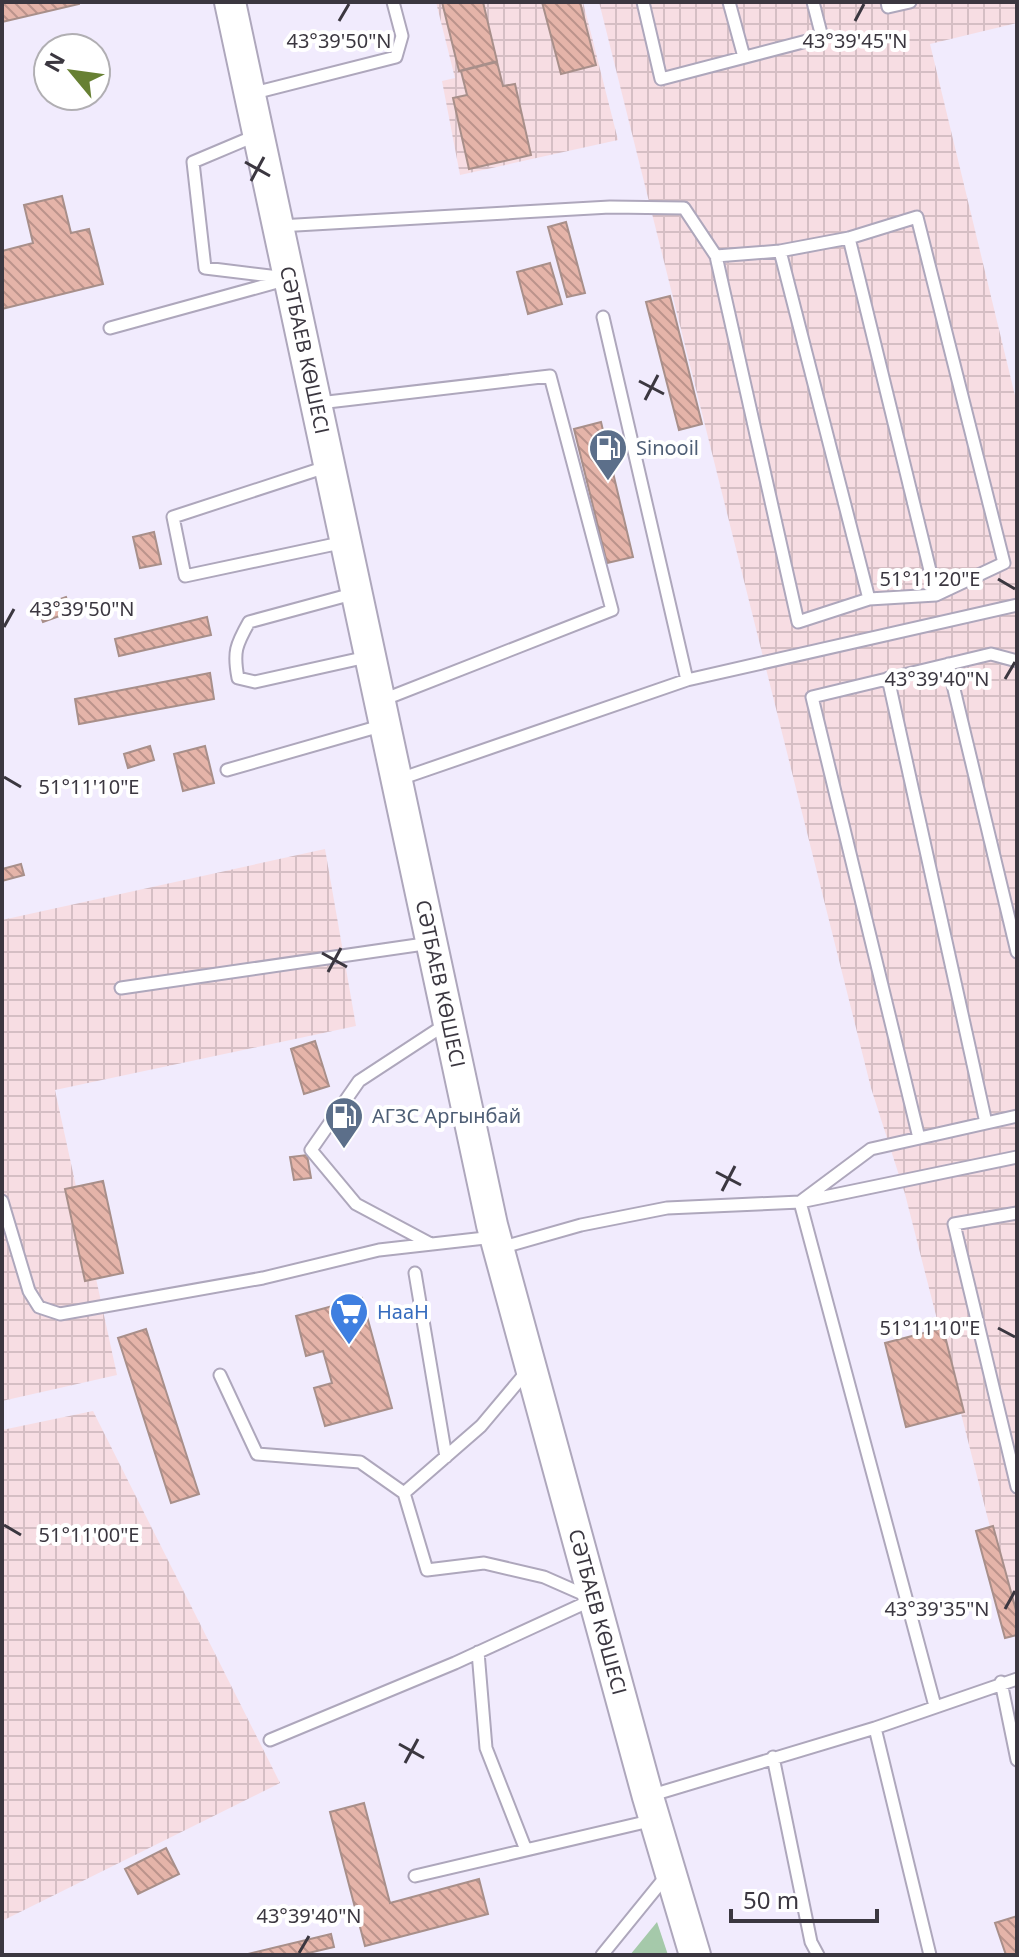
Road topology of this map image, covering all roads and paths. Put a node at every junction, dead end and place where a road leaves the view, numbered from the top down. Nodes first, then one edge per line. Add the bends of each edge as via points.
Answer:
1 (230, 2) edge
2 (393, 2) edge
3 (643, 2) edge
4 (729, 2) edge
5 (813, 2) edge
6 (887, 2) edge
7 (910, 2) edge
8 (744, 57) junction
9 (249, 94) junction
10 (258, 135) junction
11 (278, 226) junction
12 (849, 238) junction
13 (780, 251) junction
14 (716, 256) junction
15 (289, 278) junction
16 (603, 317) dead end
17 (110, 328) dead end
18 (316, 403) junction
19 (329, 466) junction
20 (345, 542) junction
21 (356, 593) junction
22 (936, 595) junction
23 (869, 599) junction
24 (1017, 605) edge
25 (370, 656) junction
26 (1017, 661) edge
27 (948, 664) junction
28 (888, 678) junction
29 (687, 680) junction
30 (382, 713) junction
31 (227, 770) dead end
32 (396, 780) junction
33 (431, 943) junction
34 (1017, 952) edge
35 (121, 988) dead end
36 (448, 1023) junction
37 (1017, 1116) edge
38 (986, 1123) junction
39 (919, 1138) junction
40 (1017, 1157) edge
41 (2, 1201) edge
42 (800, 1202) junction
43 (1017, 1213) edge
44 (497, 1243) junction
45 (431, 1244) junction
46 (415, 1273) dead end
47 (530, 1366) junction
48 (220, 1375) dead end
49 (446, 1457) junction
50 (1017, 1487) edge
51 (404, 1493) junction
52 (594, 1599) junction
53 (478, 1652) junction
54 (1017, 1679) edge
55 (1001, 1682) junction
56 (935, 1706) junction
57 (875, 1728) junction
58 (270, 1740) dead end
59 (773, 1757) junction
60 (1017, 1760) edge
61 (651, 1808) junction
62 (526, 1850) junction
63 (670, 1871) junction
64 (415, 1876) dead end
65 (602, 1955) edge
66 (695, 1955) edge
67 (818, 1955) edge
68 (930, 1955) edge

1 - 9 main road, СӘТБАЕВ КӨШЕСІ
2 - 9 lane via 402,36 396,57
3 - 8 lane via 661,79
4 - 8 lane
5 - 8 lane via 822,37
6 - 7 lane via 888,7
9 - 10 main road, СӘТБАЕВ КӨШЕСІ
10 - 11 main road, СӘТБАЕВ КӨШЕСІ
10 - 15 lane via 193,162 205,268
11 - 14 lane via 610,207 684,208
11 - 15 main road, СӘТБАЕВ КӨШЕСІ
12 - 13 lane
12 - 22 lane
12 - 22 lane via 917,217 1004,563
13 - 14 lane
13 - 23 lane
14 - 23 lane via 798,622
15 - 17 lane
15 - 18 main road, СӘТБАЕВ КӨШЕСІ
16 - 29 lane
18 - 19 main road, СӘТБАЕВ КӨШЕСІ
18 - 30 lane via 550,376 612,610
19 - 20 main road, СӘТБАЕВ КӨШЕСІ
19 - 20 lane via 173,517 185,576
20 - 21 main road, СӘТБАЕВ КӨШЕСІ
21 - 25 main road, СӘТБАЕВ КӨШЕСІ
21 - 25 lane via 249,622 234,657 238,678 255,682
22 - 23 lane
24 - 29 lane
25 - 30 main road, СӘТБАЕВ КӨШЕСІ
26 - 27 lane via 991,654
27 - 28 lane
27 - 34 lane
28 - 38 lane
28 - 39 lane via 812,697
29 - 32 lane
30 - 31 lane
30 - 32 main road, СӘТБАЕВ КӨШЕСІ
32 - 33 main road, СӘТБАЕВ КӨШЕСІ
33 - 35 lane
33 - 36 main road, СӘТБАЕВ КӨШЕСІ
36 - 44 main road, СӘТБАЕВ КӨШЕСІ
36 - 45 lane via 359,1081 311,1150 356,1204
37 - 38 lane
38 - 39 lane
39 - 42 lane via 871,1149
40 - 42 lane
41 - 45 lane via 29,1291 39,1307 60,1314
42 - 44 lane via 667,1208
42 - 56 lane
43 - 50 lane via 954,1224
44 - 45 lane
44 - 47 main road, СӘТБАЕВ КӨШЕСІ
46 - 49 lane
47 - 49 lane via 481,1426
47 - 52 main road, СӘТБАЕВ КӨШЕСІ
48 - 51 lane via 257,1454 360,1462
49 - 51 lane
51 - 52 lane via 427,1570 484,1563 544,1577
52 - 53 lane
52 - 61 main road, СӘТБАЕВ КӨШЕСІ
53 - 58 lane
53 - 62 lane via 486,1748
54 - 55 lane
55 - 56 lane
55 - 60 lane
56 - 57 lane
57 - 59 lane
57 - 68 lane
59 - 61 lane
59 - 67 lane
61 - 62 lane
61 - 63 main road, СӘТБАЕВ КӨШЕСІ
62 - 64 lane
63 - 65 lane
63 - 66 main road, СӘТБАЕВ КӨШЕСІ

